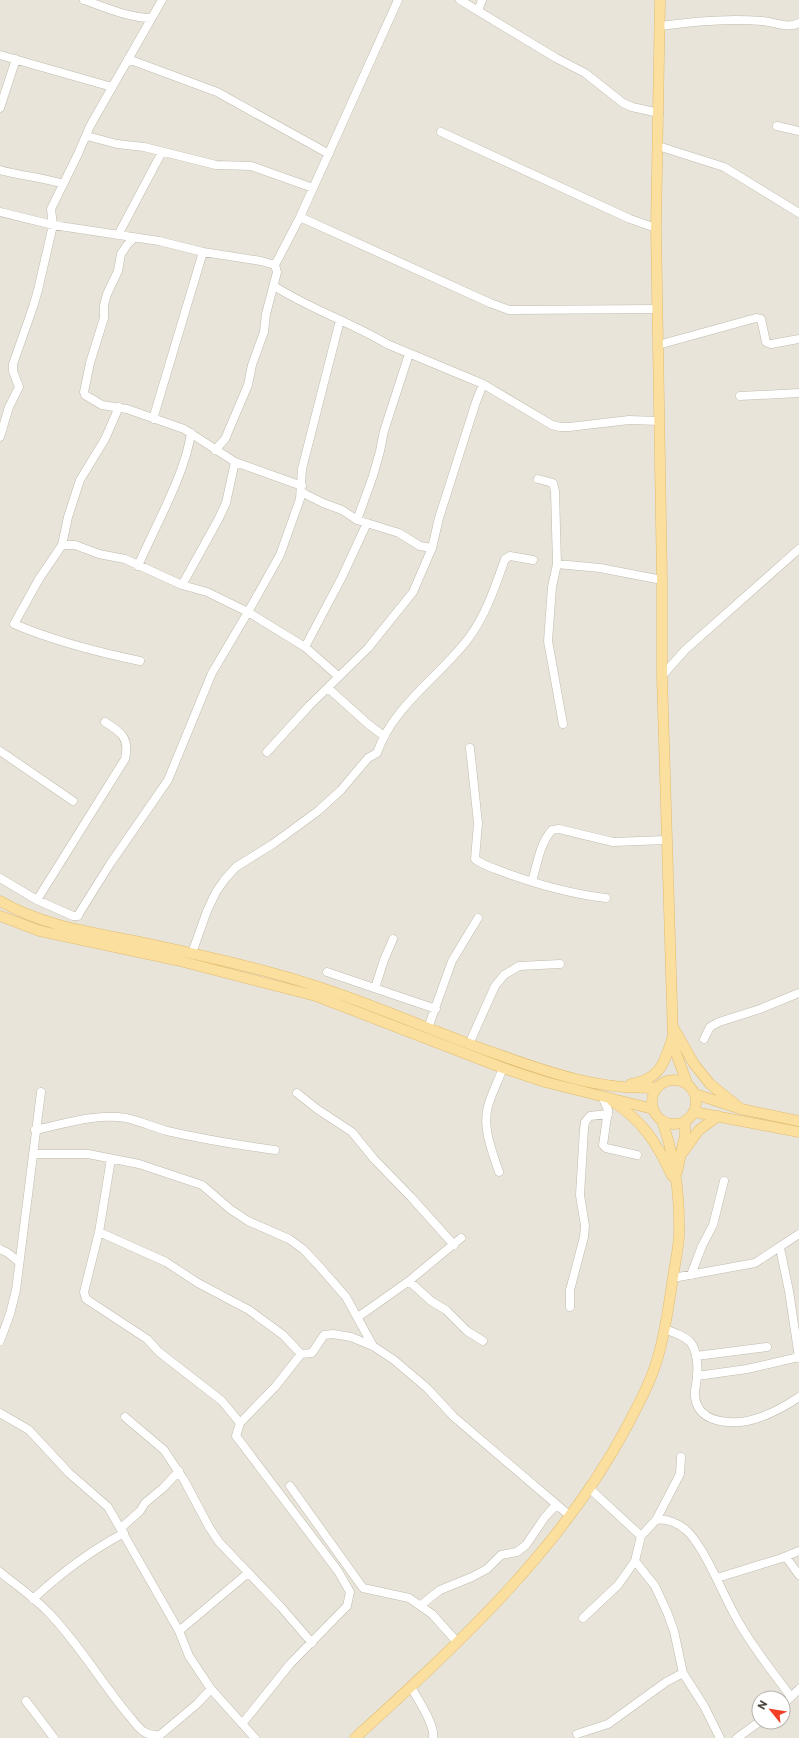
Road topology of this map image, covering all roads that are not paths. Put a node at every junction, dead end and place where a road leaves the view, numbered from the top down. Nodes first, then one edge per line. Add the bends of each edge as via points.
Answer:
1 (84, 0) edge
2 (162, 0) edge
3 (398, 0) edge
4 (460, 0) edge
5 (482, 0) edge
6 (660, 0) edge
7 (478, 11) junction
8 (151, 18) junction
9 (799, 23) edge
10 (660, 26) junction
11 (0, 54) edge
12 (16, 59) junction
13 (128, 59) junction
14 (112, 87) junction
15 (0, 108) edge
16 (659, 113) junction
17 (777, 126) dead end
18 (441, 132) dead end
19 (799, 132) edge
20 (87, 136) junction
21 (658, 146) junction
22 (162, 152) junction
23 (329, 154) junction
24 (0, 170) edge
25 (63, 184) junction
26 (314, 188) junction
27 (0, 212) edge
28 (799, 214) edge
29 (300, 217) junction
30 (53, 225) junction
31 (656, 228) junction
32 (118, 235) junction
33 (134, 238) junction
34 (204, 252) junction
35 (275, 265) junction
36 (274, 286) junction
37 (658, 309) junction
38 (340, 320) junction
39 (799, 339) edge
40 (658, 346) junction
41 (409, 354) junction
42 (483, 384) junction
43 (799, 393) edge
44 (740, 396) dead end
45 (119, 407) junction
46 (153, 419) junction
47 (660, 421) junction
48 (194, 435) junction
49 (0, 437) edge
50 (215, 450) junction
51 (235, 462) junction
52 (538, 479) dead end
53 (302, 489) junction
54 (358, 520) junction
55 (367, 523) junction
56 (62, 545) junction
57 (432, 548) junction
58 (799, 549) edge
59 (533, 560) dead end
60 (557, 564) junction
61 (138, 566) junction
62 (662, 580) junction
63 (182, 585) junction
64 (248, 612) junction
65 (304, 647) junction
66 (140, 661) dead end
67 (338, 676) junction
68 (662, 676) junction
69 (328, 688) junction
70 (105, 722) dead end
71 (563, 724) dead end
72 (384, 736) junction
73 (470, 748) dead end
74 (0, 751) edge
75 (267, 752) dead end
76 (73, 801) dead end
77 (666, 840) junction
78 (0, 878) edge
79 (532, 881) junction
80 (606, 898) dead end
81 (37, 900) junction
82 (0, 901) edge
83 (0, 916) edge
84 (478, 918) dead end
85 (393, 939) dead end
86 (192, 953) junction
87 (560, 964) dead end
88 (327, 972) dead end
89 (374, 988) junction
90 (799, 993) edge
91 (436, 1009) junction
92 (672, 1026) junction
93 (428, 1028) junction
94 (704, 1039) dead end
95 (673, 1041) junction
96 (469, 1044) junction
97 (502, 1068) junction
98 (687, 1083) junction
99 (660, 1085) junction
100 (618, 1086) junction
101 (41, 1092) dead end
102 (297, 1093) dead end
103 (695, 1094) junction
104 (605, 1097) junction
105 (653, 1109) junction
106 (741, 1109) junction
107 (694, 1112) junction
108 (608, 1114) junction
109 (718, 1116) junction
110 (662, 1121) junction
111 (685, 1121) junction
112 (799, 1121) edge
113 (35, 1130) junction
114 (799, 1132) edge
115 (275, 1150) dead end
116 (33, 1154) junction
117 (637, 1155) dead end
118 (681, 1155) junction
119 (111, 1159) junction
120 (499, 1172) dead end
121 (676, 1180) junction
122 (724, 1181) dead end
123 (99, 1232) junction
124 (799, 1234) edge
125 (461, 1238) dead end
126 (454, 1244) junction
127 (780, 1248) junction
128 (0, 1249) edge
129 (20, 1250) junction
130 (8, 1253) junction
131 (19, 1262) junction
132 (691, 1275) junction
133 (673, 1278) junction
134 (409, 1281) junction
135 (570, 1307) dead end
136 (358, 1317) junction
137 (664, 1329) junction
138 (0, 1341) edge
139 (483, 1341) dead end
140 (373, 1346) junction
141 (766, 1347) dead end
142 (301, 1354) junction
143 (696, 1356) junction
144 (799, 1357) edge
145 (698, 1376) junction
146 (799, 1397) edge
147 (0, 1414) edge
148 (125, 1417) dead end
149 (240, 1423) junction
150 (681, 1457) dead end
151 (179, 1471) junction
152 (290, 1486) dead end
153 (589, 1488) junction
154 (556, 1505) junction
155 (570, 1516) junction
156 (656, 1520) junction
157 (123, 1531) junction
158 (641, 1536) junction
159 (799, 1551) edge
160 (786, 1557) junction
161 (635, 1561) junction
162 (0, 1572) edge
163 (248, 1573) junction
164 (799, 1575) edge
165 (717, 1578) junction
166 (33, 1600) junction
167 (421, 1605) junction
168 (583, 1618) dead end
169 (179, 1631) junction
170 (457, 1642) junction
171 (312, 1644) junction
172 (684, 1673) junction
173 (410, 1688) junction
174 (211, 1689) junction
175 (799, 1689) edge
176 (786, 1690) edge
177 (791, 1696) edge
178 (26, 1701) dead end
179 (242, 1724) junction
180 (751, 1728) edge
181 (577, 1734) dead end
182 (54, 1738) edge
183 (255, 1738) edge
184 (355, 1738) edge
185 (433, 1738) edge
186 (720, 1738) edge
187 (737, 1738) edge

1 - 8 street
2 - 8 street
3 - 23 street
4 - 7 street
5 - 7 street
6 - 10 main road
7 - 16 street via 585,73 623,103
8 - 13 street
9 - 10 street via 790,26 734,19
10 - 16 main road
11 - 12 street
12 - 14 street
12 - 15 street
13 - 14 street
13 - 23 street via 216,92
14 - 20 street
16 - 21 main road
17 - 19 street
18 - 31 street via 630,219
20 - 22 street
20 - 25 street
21 - 28 street via 724,167
21 - 31 main road
22 - 26 street via 216,165 251,166
22 - 32 street
23 - 26 street
24 - 25 street
25 - 30 street via 51,209
26 - 29 street
27 - 30 street
29 - 35 street
29 - 37 street via 509,310
30 - 32 street
30 - 49 street via 34,307 13,364 19,387 9,407
31 - 37 main road
32 - 33 street
33 - 34 street
33 - 45 street via 122,254 107,294 104,318 84,392 102,405
34 - 35 street
34 - 46 street
35 - 36 street via 277,272
36 - 38 street
36 - 50 street via 248,386 224,439
37 - 40 main road
38 - 41 street
38 - 53 street via 304,462
39 - 40 street via 771,344 766,342 761,319 756,318
40 - 47 main road
41 - 42 street
41 - 54 street
42 - 47 street via 552,425 560,427 630,420
42 - 57 street via 439,518
43 - 44 street
45 - 46 street
45 - 56 street via 105,439 80,480
46 - 48 street
47 - 62 main road
48 - 50 street
48 - 61 street
50 - 51 street
51 - 53 street
51 - 63 street via 226,504
52 - 60 street via 549,481 555,486
53 - 54 street
53 - 64 street via 280,554
54 - 55 street
55 - 57 street via 399,532 420,546
55 - 65 street via 342,577
56 - 61 street via 125,559
56 - 66 street via 39,579 14,624 34,633 98,652
57 - 67 street via 403,606 368,648
58 - 68 street via 685,650
59 - 72 street via 510,556 505,559 492,595 474,630 409,703
60 - 62 street via 600,568
60 - 71 street via 552,586 548,641
61 - 63 street
62 - 68 main road
63 - 64 street via 207,592
64 - 65 street
64 - 81 street via 212,673 168,780 110,864 78,916
65 - 67 street
67 - 69 street
68 - 77 main road
69 - 72 street via 362,720
69 - 75 street
70 - 81 street via 124,737 127,752 125,759
72 - 86 street via 377,753 368,758 335,796 273,844 236,867 225,879 206,911
73 - 79 street via 478,823 475,859 489,867
74 - 76 street
77 - 79 street via 613,842 559,829 552,830 546,836
77 - 92 main road
78 - 81 street
79 - 80 street via 574,893
82 - 86 main road via 16,910 52,923
83 - 97 main road via 40,931 176,960 316,996
84 - 91 street via 452,961
85 - 89 street
86 - 93 main road via 327,990
87 - 96 street via 519,966 504,975 495,986
88 - 89 street
89 - 91 street
90 - 94 street via 719,1022 710,1027
91 - 93 street
92 - 95 main road
92 - 106 main road via 694,1064 710,1084
93 - 96 main road
95 - 98 main road
95 - 99 main road
95 - 100 main road via 655,1075
96 - 100 main road via 534,1067
97 - 104 main road
97 - 120 street via 486,1120 489,1144
98 - 99 main road via 672,1080
98 - 103 main road
99 - 100 main road via 639,1088
99 - 105 main road via 652,1099
101 - 113 street
102 - 126 street via 352,1132
103 - 106 main road
103 - 107 main road
104 - 105 main road
104 - 108 street
104 - 121 main road via 634,1117 646,1129
105 - 110 main road
106 - 112 main road
107 - 109 main road
107 - 111 main road
108 - 117 street via 603,1145 606,1148
108 - 135 street via 590,1116 585,1122 580,1195 585,1226 570,1290
109 - 114 main road
109 - 118 main road via 699,1130
110 - 111 main road via 676,1124
110 - 121 main road
111 - 118 main road
113 - 115 street via 79,1120 125,1118 202,1139
113 - 116 street
116 - 119 street via 88,1154
116 - 129 street
118 - 121 main road
119 - 123 street
119 - 136 street via 139,1164 202,1184 248,1221 289,1239 319,1266 346,1297
121 - 133 main road via 679,1237
122 - 132 street via 714,1225 702,1246
123 - 142 street via 166,1262 249,1310 283,1335
123 - 149 street via 85,1288 86,1299 148,1339 159,1352 222,1401
124 - 127 street
125 - 126 street
126 - 134 street
127 - 132 street via 755,1263
127 - 144 street
128 - 130 street
129 - 130 street
129 - 131 street
130 - 131 street
131 - 138 street via 16,1290
132 - 133 street
133 - 137 main road
134 - 136 street
134 - 139 street via 431,1301 446,1310 467,1331
136 - 140 street via 360,1326
137 - 143 street via 688,1341
137 - 153 main road via 657,1360 646,1387 618,1443
140 - 142 street via 333,1334 324,1336 312,1353
140 - 154 street via 427,1388 454,1417
141 - 143 street
142 - 149 street via 275,1387
143 - 145 street
144 - 145 street via 747,1369
145 - 146 street via 695,1391 698,1406 712,1420 732,1422 760,1417 786,1406
147 - 157 street via 29,1430 69,1473 108,1507
148 - 151 street via 164,1450
149 - 171 street via 236,1436 338,1571 350,1592 348,1606
150 - 156 street via 680,1474
151 - 157 street
151 - 163 street via 219,1542
152 - 167 street via 363,1588 409,1598
153 - 155 main road
153 - 158 street
154 - 155 street
154 - 167 street via 526,1545 517,1552 501,1555 487,1569 440,1590
155 - 170 main road via 523,1574
156 - 158 street
156 - 165 street via 670,1521 687,1530
157 - 166 street via 72,1566
157 - 169 street
158 - 161 street
159 - 160 street
160 - 164 street
160 - 165 street
161 - 168 street via 618,1585
161 - 172 street via 655,1586 667,1612
162 - 166 street
163 - 169 street
163 - 171 street
165 - 176 street via 742,1628
166 - 174 street via 49,1613 92,1665 124,1710 147,1734 160,1735
167 - 170 street
169 - 174 street via 189,1656
170 - 173 main road
171 - 179 street via 290,1664
172 - 181 street via 666,1682 608,1724
172 - 186 street
173 - 184 main road
173 - 185 street via 429,1721 434,1733
174 - 179 street
175 - 177 street
178 - 182 street
179 - 183 street
180 - 187 street

